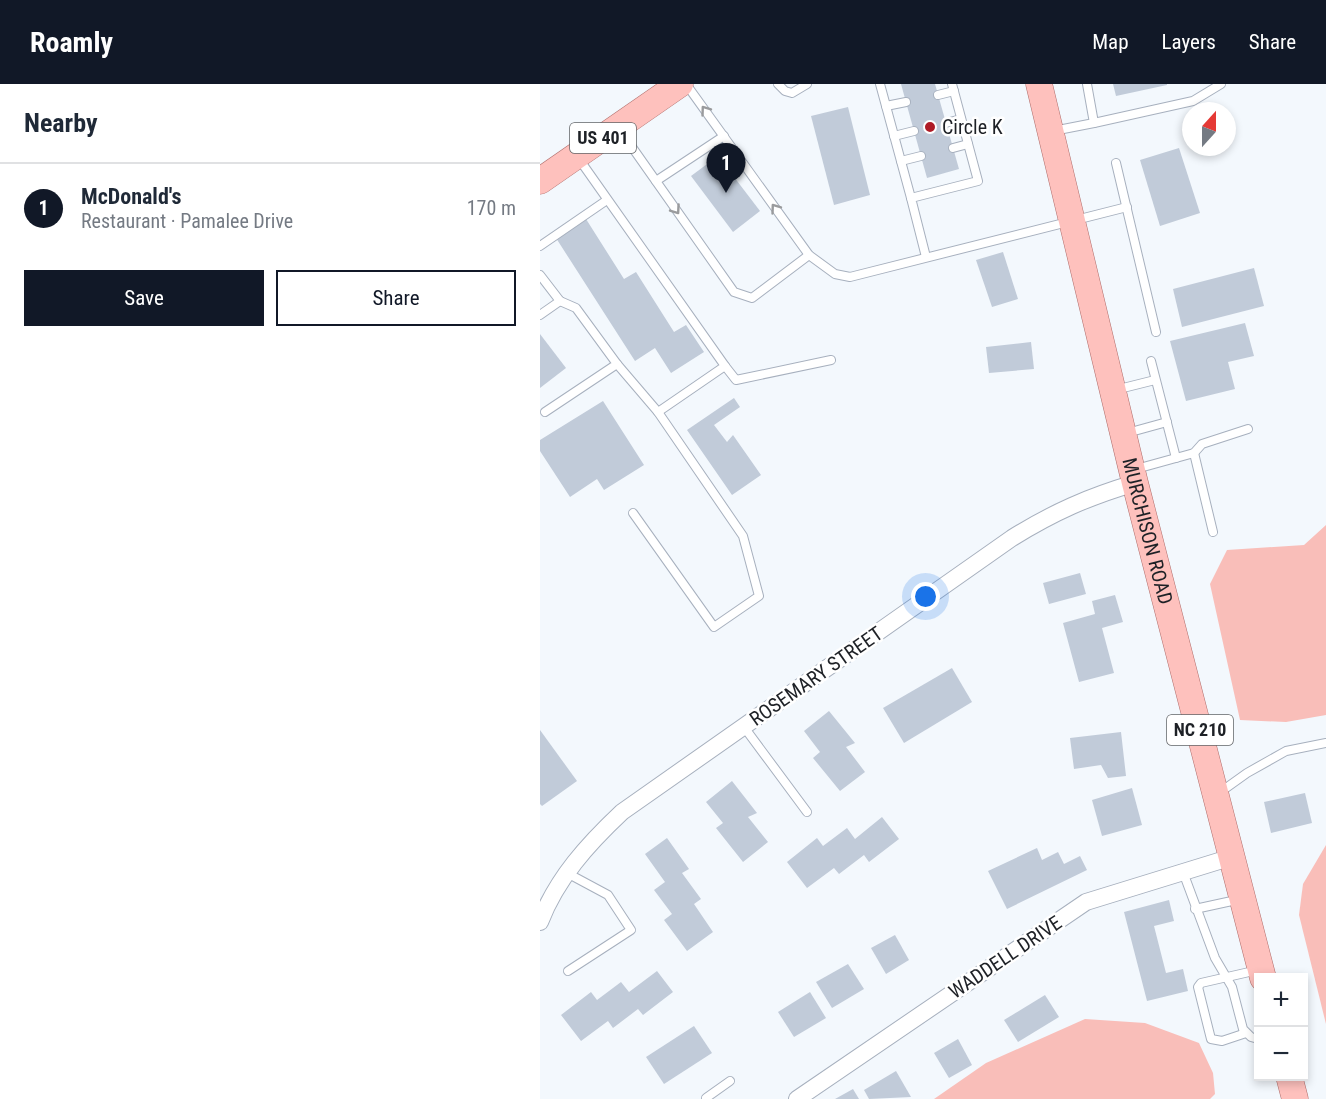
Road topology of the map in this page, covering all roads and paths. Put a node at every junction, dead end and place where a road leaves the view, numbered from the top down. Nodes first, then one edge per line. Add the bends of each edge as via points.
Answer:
1 (778, 84) edge
2 (807, 84) edge
3 (880, 84) edge
4 (1040, 84) edge
5 (1087, 84) edge
6 (1221, 84) edge
7 (673, 87) edge
8 (953, 88) edge
9 (938, 95) dead end
10 (906, 102) dead end
11 (886, 106) junction
12 (961, 119) junction
13 (946, 123) dead end
14 (1094, 123) junction
15 (618, 128) junction
16 (914, 131) dead end
17 (1051, 131) junction
18 (724, 136) junction
19 (894, 136) junction
20 (968, 144) junction
21 (953, 148) dead end
22 (576, 155) junction
23 (921, 156) dead end
24 (901, 161) junction
25 (1116, 164) dead end
26 (540, 181) edge
27 (656, 181) junction
28 (911, 198) junction
29 (607, 200) junction
30 (1127, 207) junction
31 (1072, 220) junction
32 (540, 246) edge
33 (809, 255) junction
34 (926, 257) junction
35 (540, 275) edge
36 (560, 301) junction
37 (540, 315) edge
38 (1156, 332) dead end
39 (831, 360) dead end
40 (1150, 361) dead end
41 (617, 364) junction
42 (725, 366) junction
43 (1155, 380) junction
44 (1113, 390) junction
45 (545, 412) dead end
46 (658, 412) junction
47 (1167, 422) junction
48 (1248, 429) dead end
49 (1123, 434) junction
50 (1194, 453) junction
51 (1176, 458) junction
52 (1134, 477) junction
53 (633, 513) dead end
54 (1213, 532) dead end
55 (744, 727) junction
56 (1326, 743) edge
57 (1216, 795) junction
58 (807, 812) dead end
59 (1232, 857) junction
60 (1183, 872) junction
61 (567, 873) junction
62 (1243, 898) junction
63 (1195, 909) junction
64 (540, 922) edge
65 (568, 971) dead end
66 (1262, 973) edge
67 (1254, 974) edge
68 (1227, 977) junction
69 (1246, 1032) junction
70 (1254, 1036) edge
71 (730, 1081) dead end
72 (1290, 1081) edge
73 (705, 1099) edge
74 (797, 1099) edge
75 (1295, 1099) edge

1 - 2 lane via 792,93
3 - 11 lane
4 - 17 main road, MURCHISON ROAD / NC 210
5 - 14 lane
6 - 14 lane via 1193,101
7 - 15 main road, US 401
18 -> 7 lane
8 - 9 lane
8 - 12 lane
10 - 11 lane
11 - 19 lane
12 - 13 lane
12 - 20 lane
14 - 17 lane
15 - 22 main road, US 401
15 - 27 lane
16 - 19 lane
17 - 31 main road, MURCHISON ROAD / NC 210
18 - 27 lane
33 -> 18 lane
19 - 24 lane
20 - 21 lane
20 - 28 lane via 978,181
22 - 26 main road, US 401
22 - 29 lane
23 - 24 lane
24 - 28 lane
25 - 30 lane
27 -> 33 lane via 734,292 752,298
28 - 34 lane
29 - 32 lane
29 - 42 lane
30 - 31 lane
30 - 38 lane
31 - 34 lane
31 - 44 main road, MURCHISON ROAD / NC 210
33 - 34 lane via 835,274 850,277
35 - 36 lane
36 - 37 lane
36 - 41 lane via 576,308
39 - 42 lane via 736,380
40 - 43 lane
41 - 45 lane
41 - 46 lane
42 - 46 lane
43 - 44 lane
43 - 47 lane
44 - 49 main road, MURCHISON ROAD / NC 210
46 - 53 lane via 743,536 759,596 714,627
47 - 49 lane
47 - 51 lane
48 - 50 lane via 1202,444
49 - 52 main road, MURCHISON ROAD / NC 210
50 - 51 lane
50 - 54 lane
51 - 52 lane
52 - 55 street, ROSEMARY STREET via 1053,513 1012,538
52 - 57 main road, MURCHISON ROAD / NC 210
55 - 58 lane
55 - 61 street, ROSEMARY STREET via 622,812
56 - 57 lane via 1286,750 1246,772
57 - 59 main road, MURCHISON ROAD / NC 210
59 - 60 street, WADDELL DRIVE
59 - 62 main road, MURCHISON ROAD / NC 210
60 - 63 lane
60 - 74 street, WADDELL DRIVE via 1086,902
61 - 64 street, ROSEMARY STREET
61 - 65 lane via 608,895 632,930
62 - 63 lane
62 - 66 main road, MURCHISON ROAD / NC 210
63 - 68 lane
67 - 68 lane
68 - 69 lane
68 - 69 lane via 1198,987 1209,1036 1217,1042
69 - 70 lane
71 - 73 lane
72 - 75 main road

